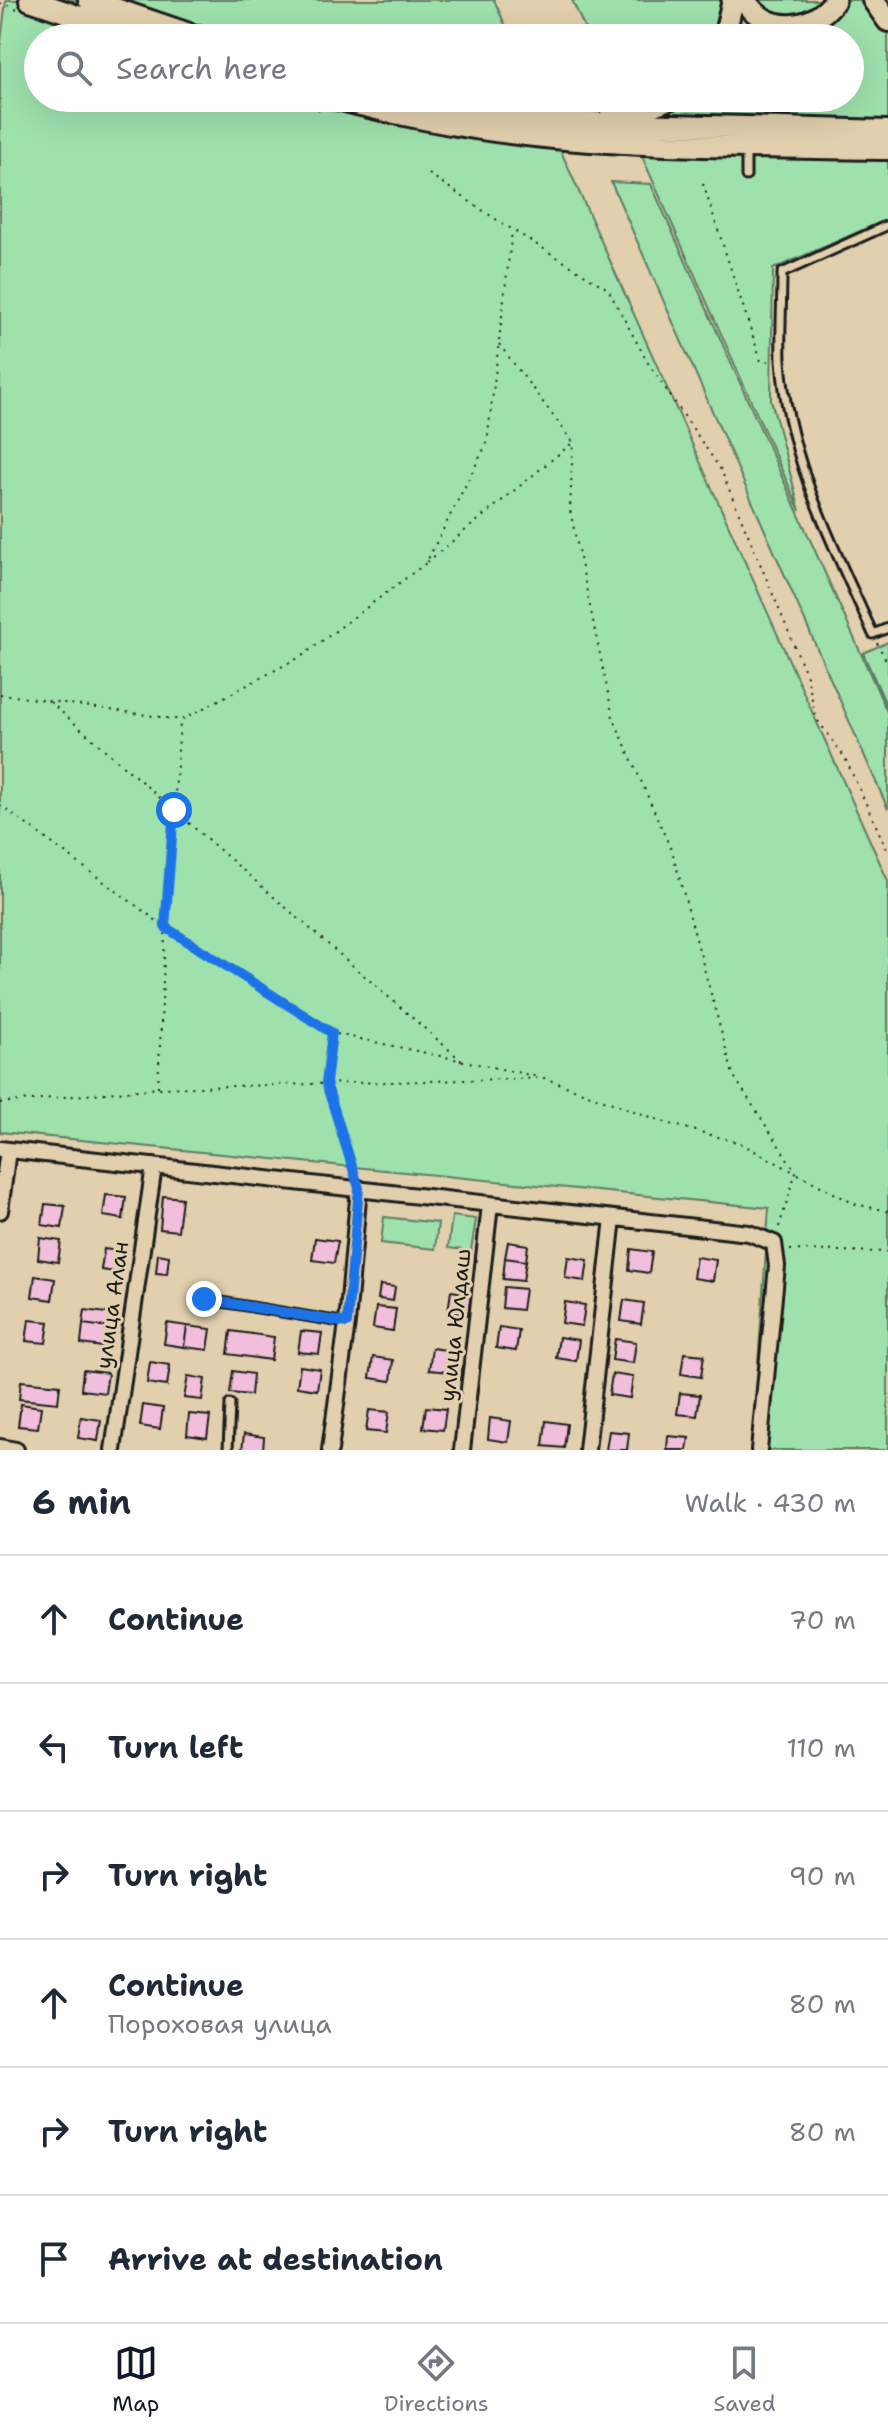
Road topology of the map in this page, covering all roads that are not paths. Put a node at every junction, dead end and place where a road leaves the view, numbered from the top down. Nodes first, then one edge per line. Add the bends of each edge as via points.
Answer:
1 (89, 0) edge
2 (733, 0) edge
3 (745, 0) edge
4 (835, 0) edge
5 (873, 0) edge
6 (26, 5) edge
7 (888, 21) edge
8 (93, 24) edge
9 (160, 24) edge
10 (727, 24) edge
11 (779, 24) edge
12 (802, 24) edge
13 (398, 112) edge
14 (501, 112) edge
15 (590, 112) edge
16 (626, 112) edge
17 (888, 131) edge
18 (746, 146) junction
19 (888, 149) edge
20 (746, 176) dead end
21 (888, 225) edge
22 (888, 628) edge
23 (4, 1149) edge
24 (154, 1166) junction
25 (359, 1188) junction
26 (490, 1205) junction
27 (0, 1211) edge
28 (613, 1218) junction
29 (204, 1299) dead end
30 (347, 1323) junction
31 (230, 1404) dead end
32 (0, 1447) edge
33 (16, 1450) edge
34 (113, 1450) edge
35 (228, 1450) edge
36 (330, 1450) edge
37 (462, 1450) edge
38 (587, 1450) edge
39 (759, 1450) edge

1 - 9 street
2 - 10 street
3 - 11 street via 759,16
4 - 12 street via 823,14
5 - 7 street
6 - 8 street
13 - 18 street via 539,136
14 - 17 street via 599,123
15 - 16 street
18 - 19 street
18 - 20 lane
21 - 22 lane via 782,273 781,361 790,420 815,505 873,634
23 - 24 street
23 - 27 street
24 - 25 street
24 - 34 street, улица Алан
25 - 26 street
25 - 30 street
26 - 28 street
26 - 37 street, улица Юлдаш
28 - 38 street
28 - 39 street via 749,1233 774,1243 777,1266
29 - 30 lane
30 - 36 street
31 - 35 lane
32 - 33 street

